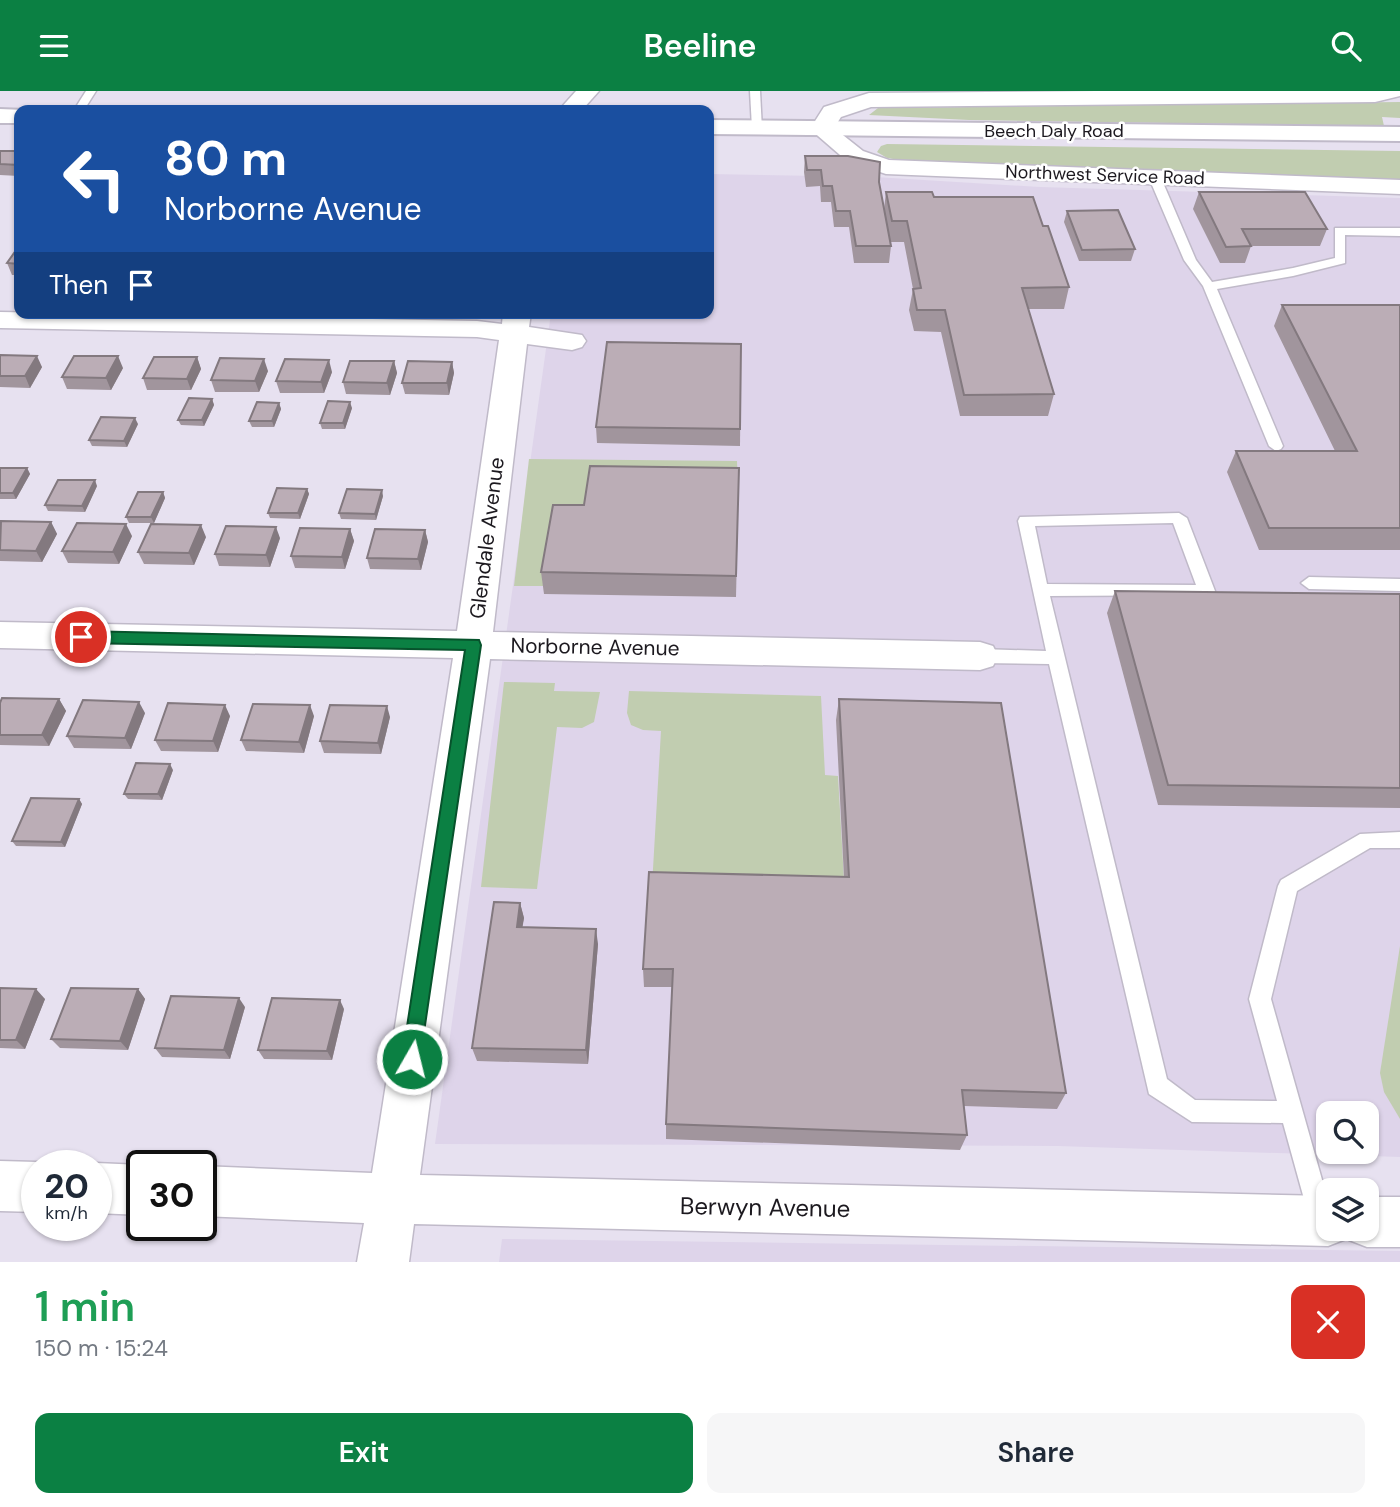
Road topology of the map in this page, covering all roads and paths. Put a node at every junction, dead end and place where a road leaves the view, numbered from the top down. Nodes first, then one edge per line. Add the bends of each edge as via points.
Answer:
1 (588, 91) edge
2 (755, 91) edge
3 (1395, 91) edge
4 (971, 94) edge
5 (1085, 94) edge
6 (899, 95) edge
7 (575, 105) edge
8 (714, 127) edge
9 (758, 128) junction
10 (822, 129) junction
11 (1400, 134) edge
12 (1155, 177) junction
13 (1400, 187) edge
14 (1400, 232) edge
15 (1209, 286) junction
16 (0, 320) edge
17 (515, 323) edge
18 (572, 341) dead end
19 (1276, 446) dead end
20 (1309, 583) dead end
21 (1400, 585) edge
22 (1040, 590) junction
23 (0, 635) edge
24 (473, 645) junction
25 (980, 656) joint
26 (1056, 658) junction
27 (1400, 840) edge
28 (1293, 1112) junction
29 (1321, 1178) edge
30 (0, 1186) edge
31 (21, 1187) edge
32 (217, 1192) edge
33 (392, 1199) junction
34 (1316, 1220) edge
35 (1379, 1222) edge
36 (1400, 1223) edge
37 (383, 1262) edge

1 - 7 street
2 - 9 lane
3 - 5 street via 1375,95
4 - 5 street
4 - 6 street
6 - 10 street via 832,112
8 - 9 main road, Beech Daly Road
9 - 10 main road, Beech Daly Road
10 - 11 main road, Beech Daly Road
10 - 12 street, Northwest Service Road via 855,156 886,167
12 - 13 street, Northwest Service Road
12 - 15 lane via 1190,260
14 - 15 lane via 1339,231 1341,260
15 - 19 lane
16 - 17 street via 464,328
17 - 18 street
17 - 24 street, Glendale Avenue
20 - 21 lane
22 - 22 lane via 1026,521 1179,518 1207,591
22 - 26 lane
23 - 24 street, Norborne Avenue
24 - 25 street, Norborne Avenue
24 - 33 street, Glendale Avenue
25 - 26 lane
26 - 28 lane via 1157,1086 1192,1111
27 - 28 lane via 1367,840 1288,886 1260,999
28 - 29 lane
30 - 31 street
32 - 33 street, Berwyn Avenue
33 - 34 street, Berwyn Avenue
33 - 37 street, Glendale Avenue
35 - 36 street, Berwyn Avenue

